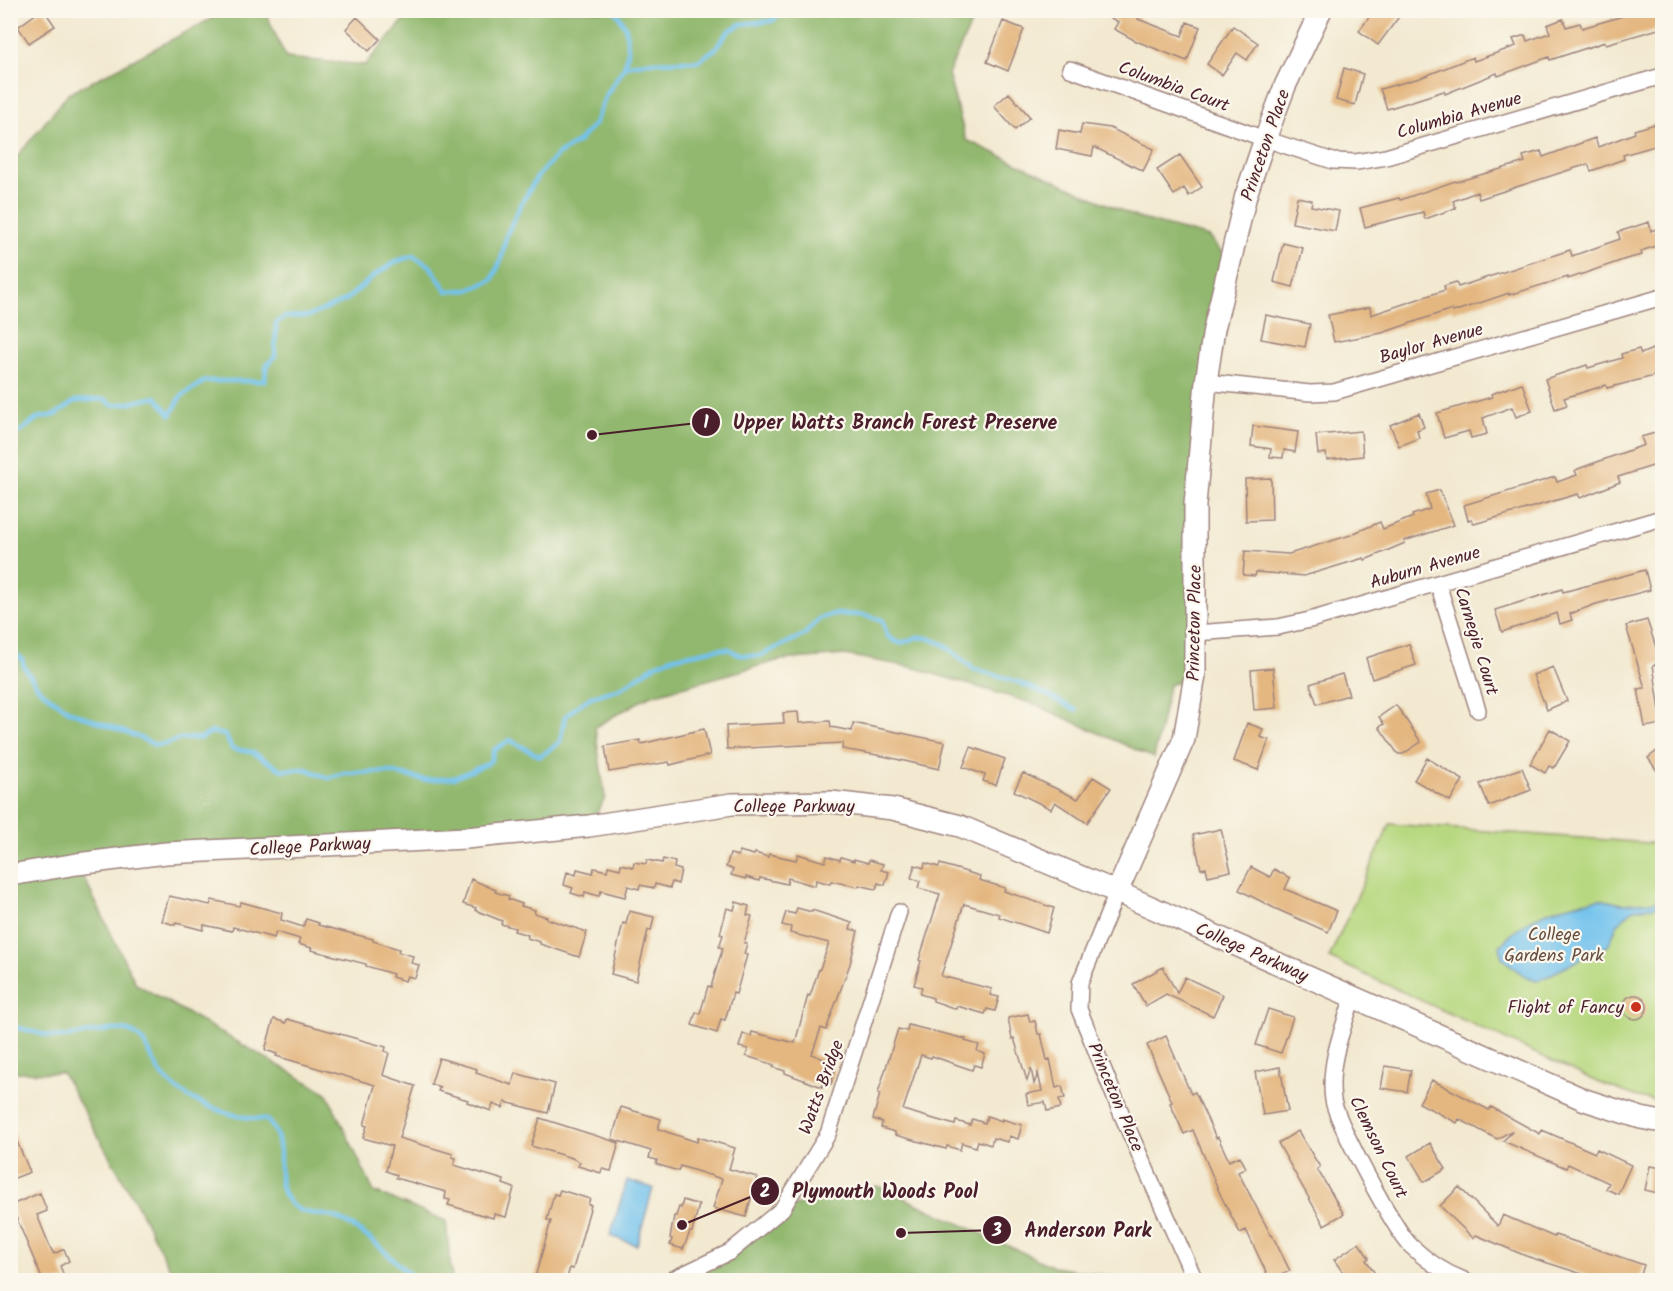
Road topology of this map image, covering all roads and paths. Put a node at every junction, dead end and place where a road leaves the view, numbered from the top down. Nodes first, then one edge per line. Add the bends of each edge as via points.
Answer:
1 (1320, 10) edge
2 (1070, 69) dead end
3 (1662, 76) edge
4 (1265, 139) junction
5 (1662, 297) edge
6 (1206, 382) junction
7 (1662, 518) edge
8 (1438, 584) junction
9 (1195, 633) junction
10 (1478, 710) dead end
11 (10, 875) edge
12 (1117, 891) junction
13 (899, 912) dead end
14 (1353, 997) junction
15 (1662, 1122) edge
16 (671, 1281) edge
17 (1195, 1281) edge
18 (1464, 1281) edge

1 - 4 street, Princeton Place
2 - 4 street, Columbia Court
3 - 4 street, Columbia Avenue via 1386,157 1356,162 1333,161
4 - 6 street, Princeton Place via 1246,195 1214,329
5 - 6 street, Baylor Avenue via 1334,392
6 - 9 street, Princeton Place via 1195,505
7 - 8 street, Auburn Avenue
8 - 9 street, Auburn Avenue via 1310,621
8 - 10 street, Carnegie Court
9 - 12 street, Princeton Place via 1195,675 1184,739
11 - 12 street, College Parkway via 166,853 466,838 589,826 732,804 831,802 893,809 960,826
12 - 14 street, College Parkway
12 - 17 street, Princeton Place via 1080,983 1079,1009
13 - 16 street, Watts Bridge via 828,1134 782,1209 730,1252
14 - 15 street, College Parkway via 1585,1100
14 - 18 street, Clemson Court via 1333,1063 1333,1101 1340,1122 1410,1245 1448,1275

